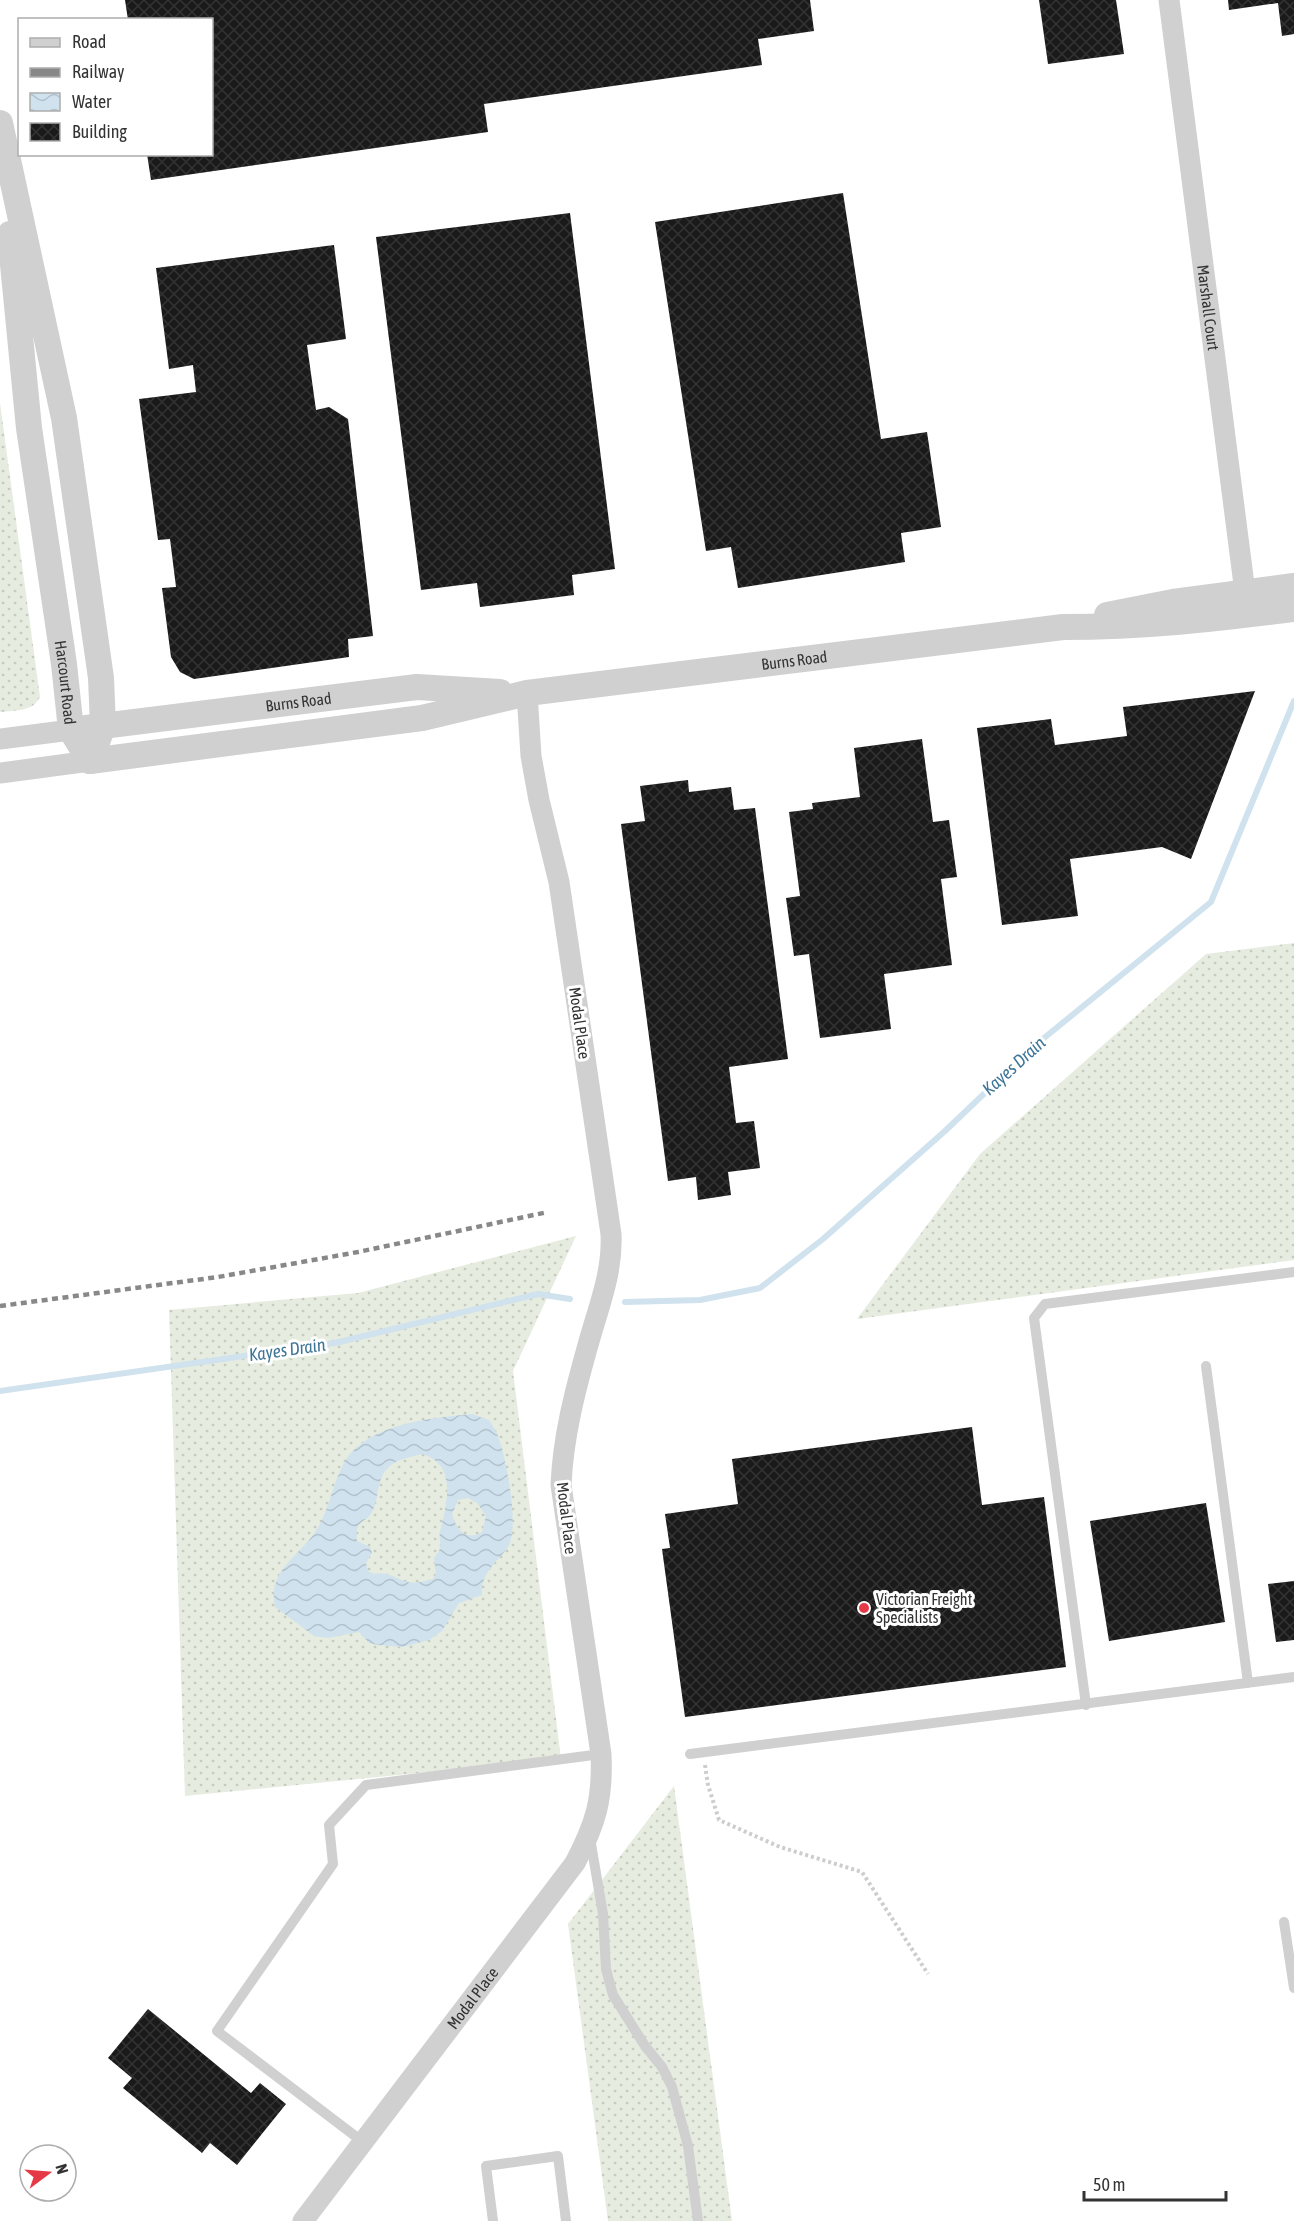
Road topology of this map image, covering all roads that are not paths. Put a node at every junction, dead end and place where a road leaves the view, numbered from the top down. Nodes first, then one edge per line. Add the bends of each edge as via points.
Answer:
1 (1168, 0) edge
2 (0, 123) edge
3 (0, 131) edge
4 (1294, 586) edge
5 (1247, 603) junction
6 (1294, 609) edge
7 (527, 693) junction
8 (103, 726) junction
9 (70, 730) junction
10 (0, 738) edge
11 (90, 761) junction
12 (0, 773) edge
13 (1294, 1272) edge
14 (1206, 1366) dead end
15 (1294, 1677) edge
16 (1248, 1683) junction
17 (1086, 1705) junction
18 (601, 1754) junction
19 (690, 1754) dead end
20 (590, 1835) junction
21 (1284, 1922) dead end
22 (1294, 1988) edge
23 (363, 2142) junction
24 (303, 2221) edge
25 (493, 2221) edge
26 (566, 2221) edge
27 (698, 2221) edge

1 - 5 street, Marshall Court
2 - 8 street, Harcourt Road via 64,418 101,678
3 - 9 street, Harcourt Road via 29,428
4 - 5 street, Burns Road
5 - 6 street, Burns Road
5 - 7 street, Burns Road via 1126,627 1064,627
7 - 8 street, Burns Road via 417,687
7 - 11 street, Burns Road via 423,718
7 - 18 street, Modal Place via 531,756 559,882 611,1234 606,1285 564,1441 561,1485
8 - 9 street, Burns Road
8 - 11 street, Harcourt Road
9 - 10 street
9 - 11 street, Harcourt Road
11 - 12 street
13 - 17 lane via 1045,1304 1034,1318
14 - 16 lane
15 - 16 lane
16 - 17 lane
17 - 19 lane
18 - 20 street, Modal Place via 599,1807
18 - 23 lane via 366,1785 329,1825 333,1864 217,2031
20 - 23 street, Modal Place via 552,1895
20 - 27 lane via 603,1914 606,1969 613,1995 672,2087 688,2146
21 - 22 lane
23 - 24 street, Modal Place
25 - 26 lane via 486,2166 558,2156

